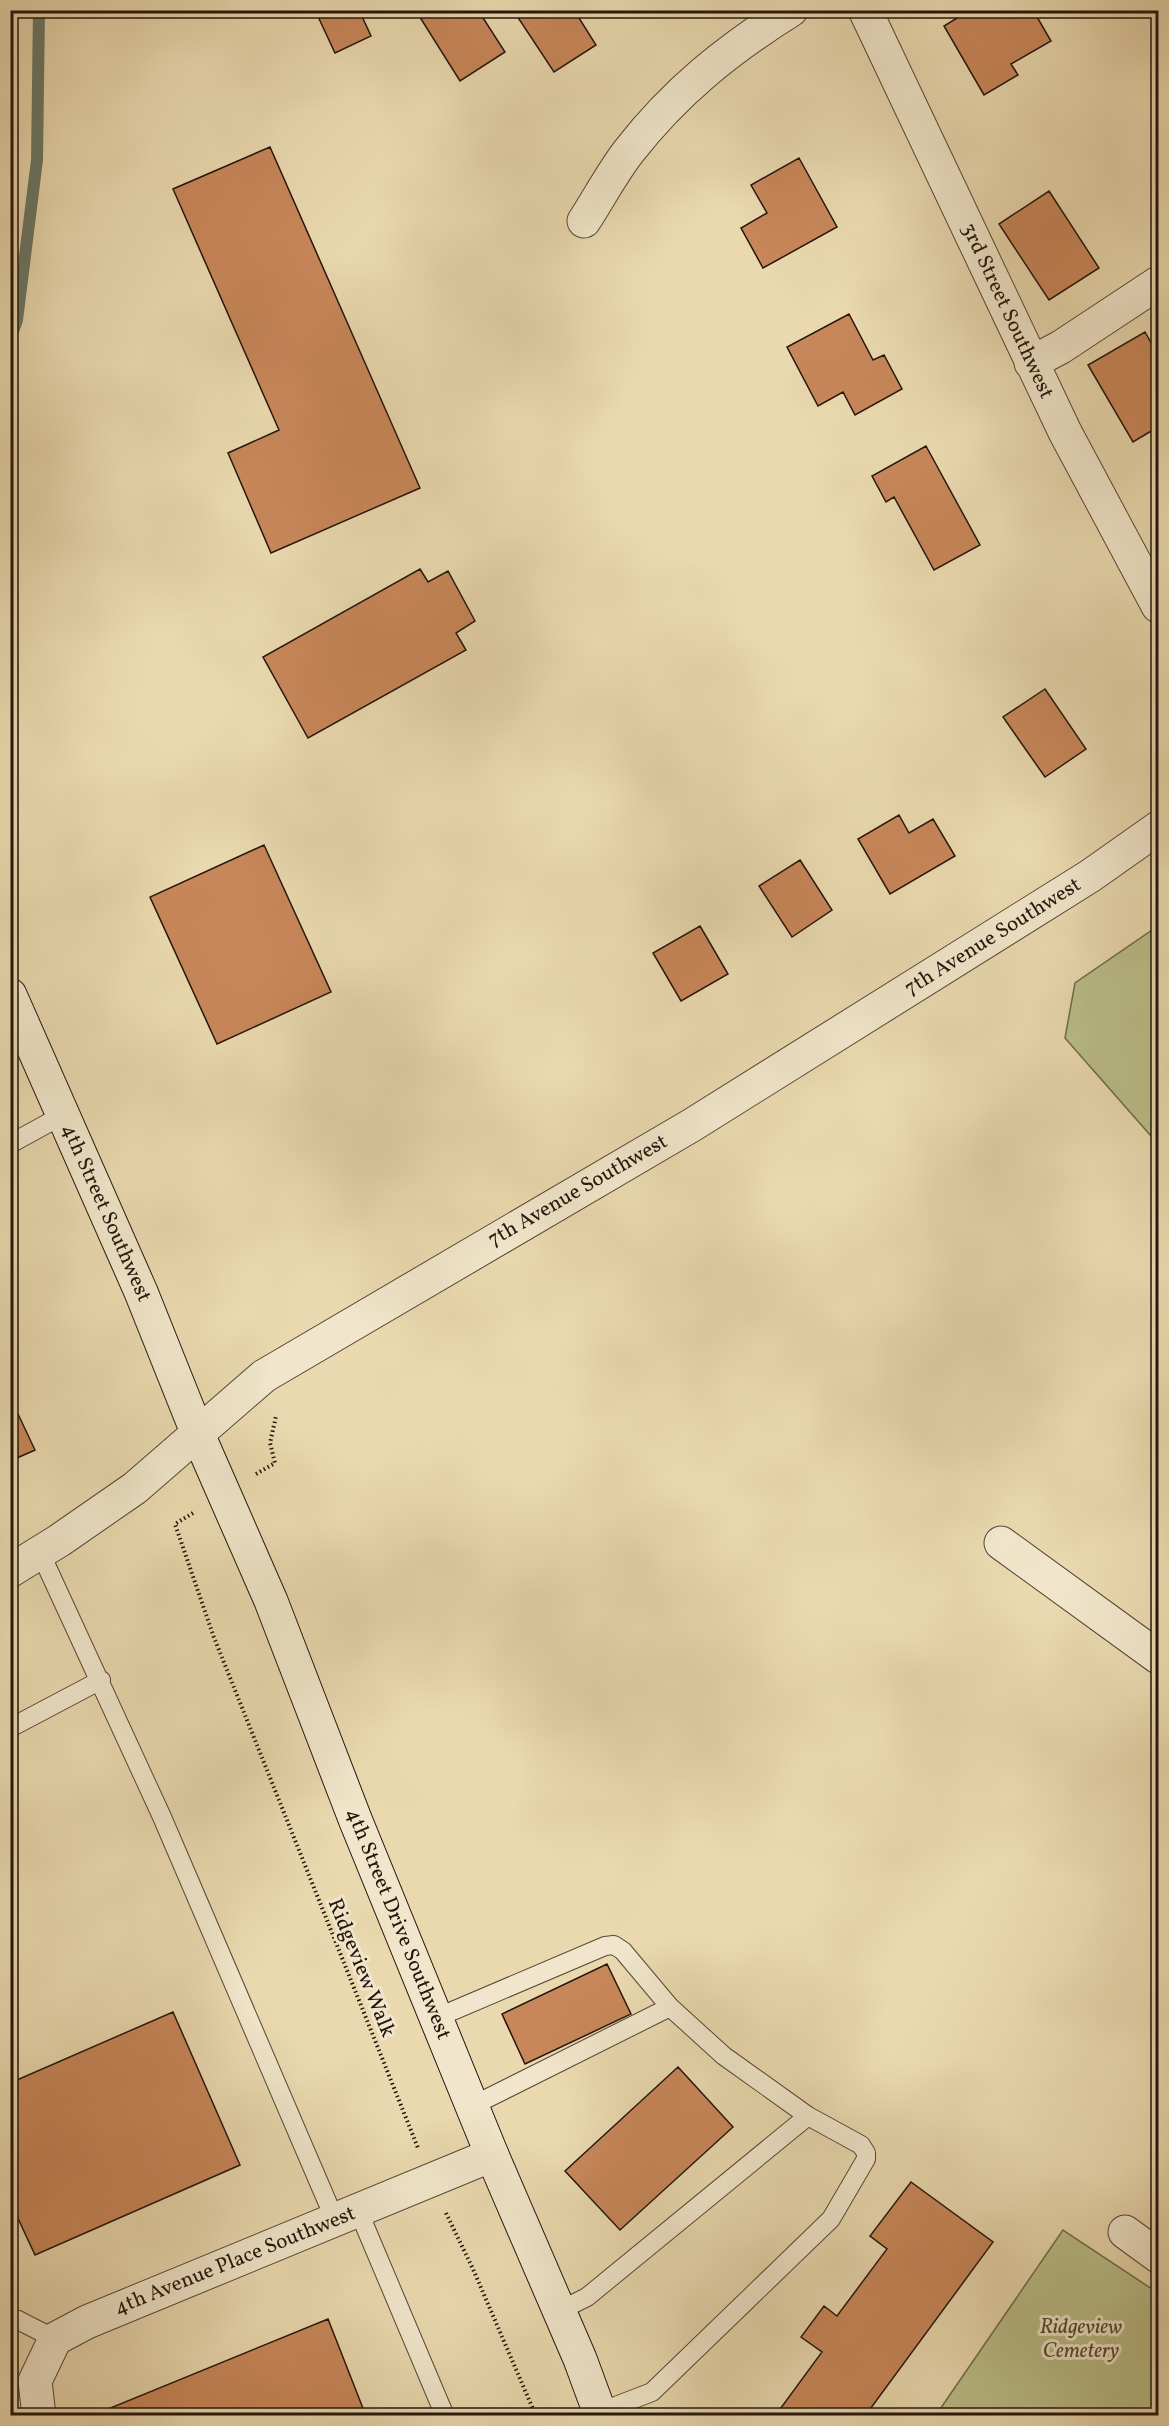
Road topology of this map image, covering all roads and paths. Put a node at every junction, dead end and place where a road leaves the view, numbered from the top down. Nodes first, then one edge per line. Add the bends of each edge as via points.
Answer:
1 (791, 10) edge
2 (864, 10) edge
3 (584, 221) dead end
4 (1158, 283) edge
5 (1031, 363) junction
6 (1158, 606) edge
7 (1158, 828) edge
8 (10, 995) edge
9 (63, 1115) junction
10 (10, 1144) edge
11 (197, 1432) junction
12 (175, 1524) dead end
13 (1000, 1543) dead end
14 (40, 1552) junction
15 (10, 1571) edge
16 (1158, 1657) edge
17 (101, 1680) junction
18 (10, 1728) edge
19 (670, 2007) junction
20 (436, 2018) junction
21 (472, 2106) junction
22 (808, 2116) junction
23 (492, 2155) junction
24 (431, 2181) junction
25 (347, 2215) junction
26 (1125, 2232) dead end
27 (1158, 2256) edge
28 (559, 2311) junction
29 (10, 2319) edge
30 (55, 2339) junction
31 (600, 2414) edge
32 (39, 2415) edge
33 (445, 2415) edge
34 (536, 2415) edge

1 - 3 street via 744,39 681,91 628,152
2 - 5 street, 3rd Street Southwest
4 - 5 street
5 - 6 street, 3rd Street Southwest
7 - 11 street, 7th Avenue Southwest via 1090,876 692,1125 264,1376
8 - 9 street, 4th Street Southwest
9 - 10 lane
9 - 11 street, 4th Street Southwest
11 - 14 street, 7th Avenue Southwest via 135,1488
11 - 20 street, 4th Street Drive Southwest via 271,1601
12 - 24 path, Ridgeview Walk via 213,1635
13 - 16 street
14 - 15 street, 7th Avenue Southwest
14 - 17 lane
17 - 18 lane
17 - 25 lane
19 - 20 lane via 615,1945 604,1946
19 - 21 lane
19 - 22 lane via 724,2056
20 - 21 street, 4th Street Drive Southwest
21 - 23 street, 4th Street Drive Southwest
22 - 28 lane via 587,2297
22 - 31 lane via 861,2145 866,2153 831,2219 652,2392
23 - 24 street, 4th Avenue Place Southwest
23 - 28 street, 4th Street Drive Southwest
24 - 25 street, 4th Avenue Place Southwest
24 - 34 path, Ridgeview Walk
25 - 30 street, 4th Avenue Place Southwest via 87,2322
25 - 33 lane
26 - 27 street
28 - 31 street, 4th Street Drive Southwest
29 - 30 lane
30 - 32 street via 35,2381

